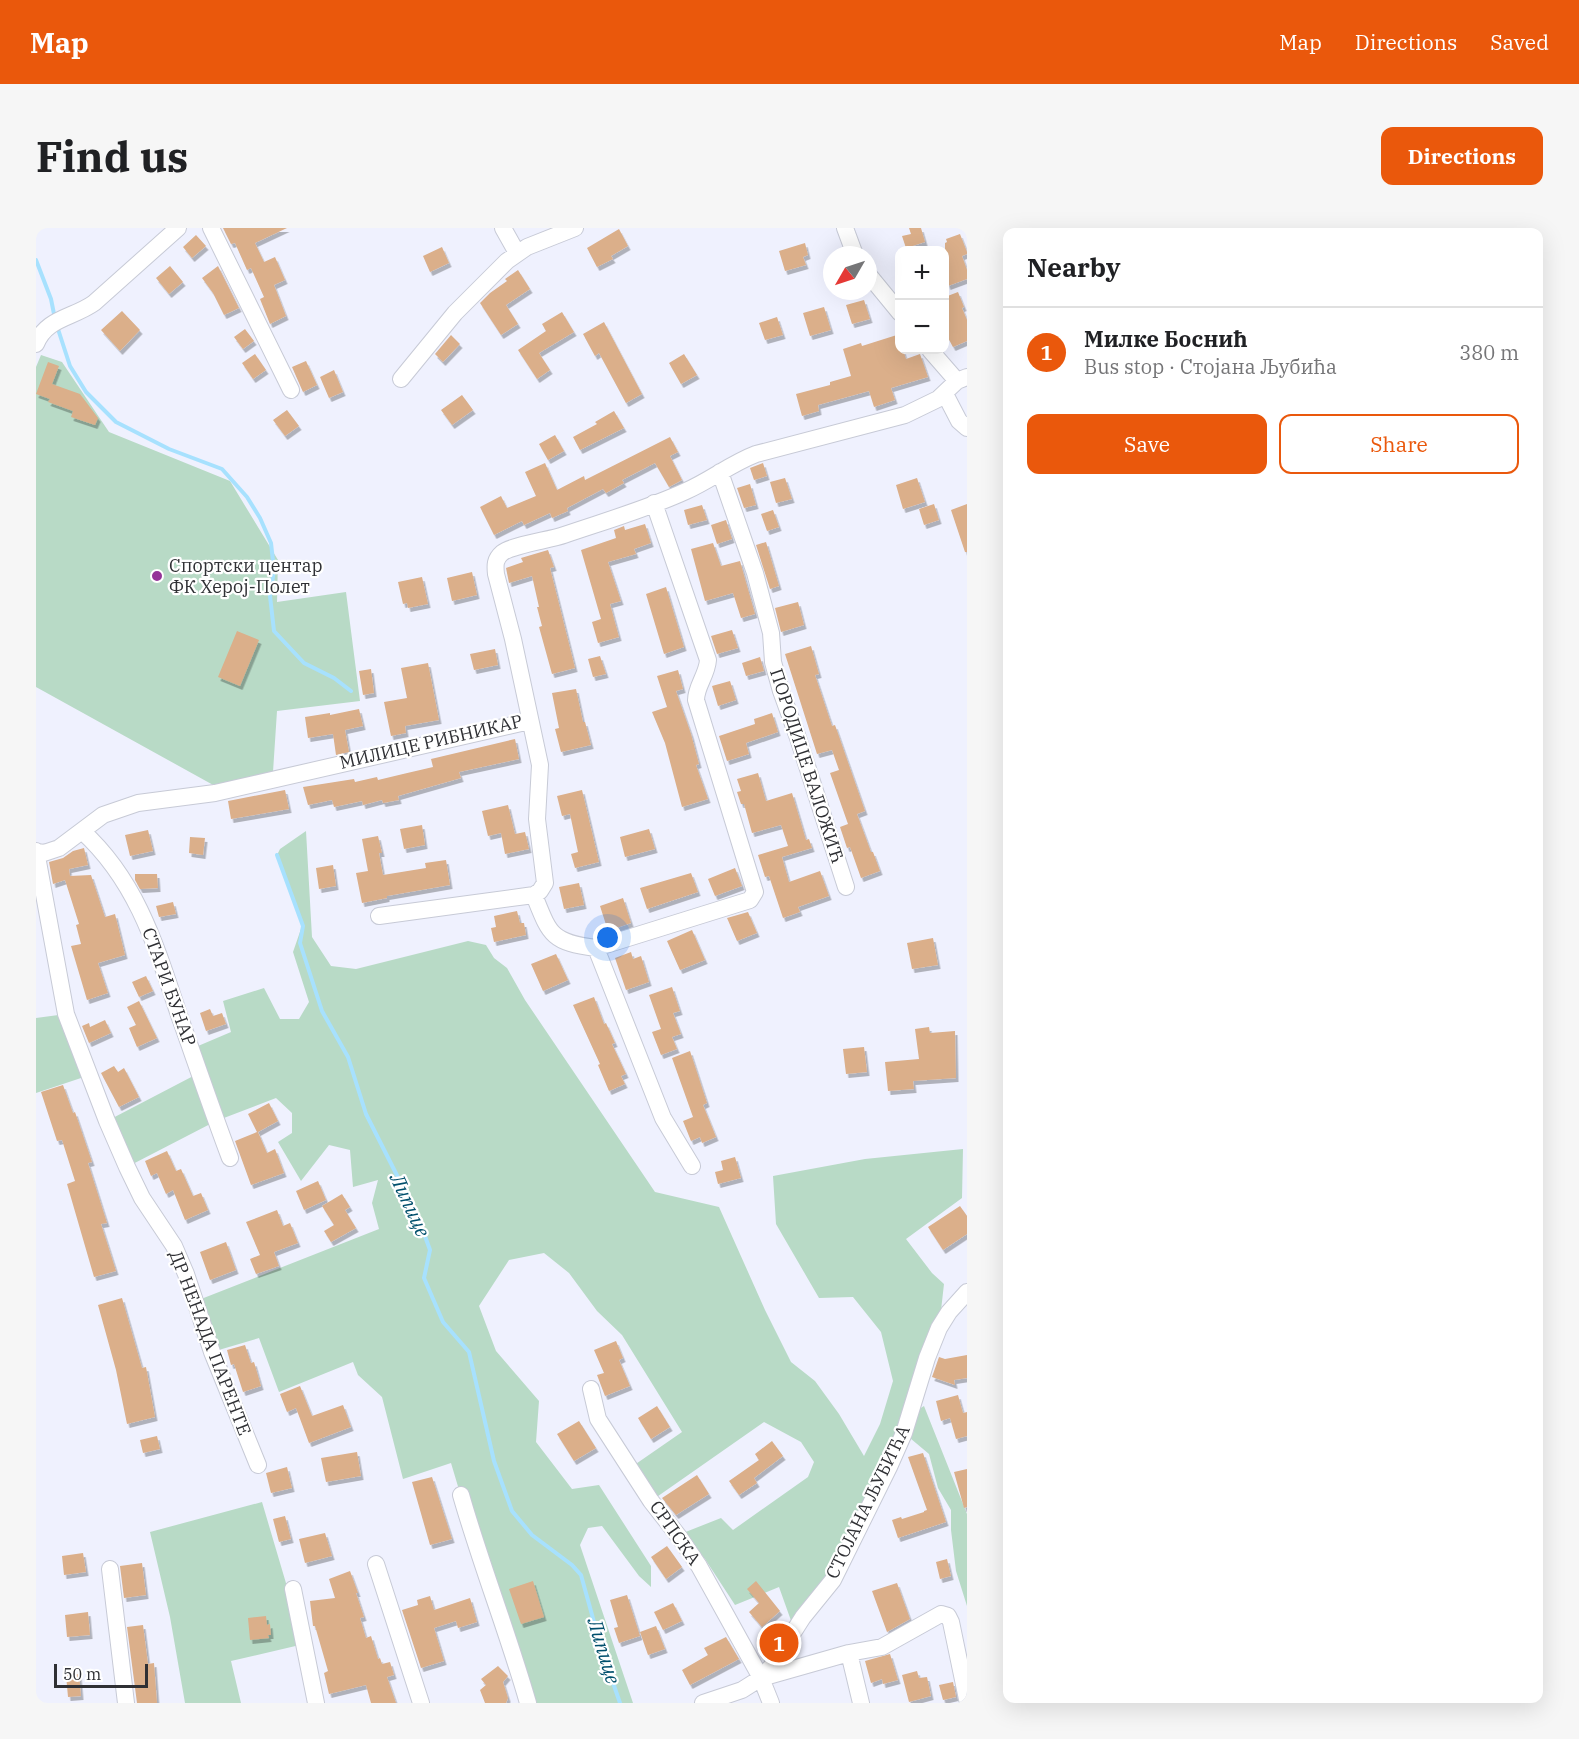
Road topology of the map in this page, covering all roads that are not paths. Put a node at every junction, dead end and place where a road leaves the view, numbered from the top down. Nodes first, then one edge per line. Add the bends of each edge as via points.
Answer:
1 (178, 228) edge
2 (211, 228) edge
3 (503, 228) edge
4 (575, 228) edge
5 (846, 228) edge
6 (852, 246) edge
7 (517, 253) junction
8 (877, 285) edge
9 (895, 307) edge
10 (36, 344) edge
11 (934, 354) edge
12 (401, 379) dead end
13 (962, 379) edge
14 (291, 390) dead end
15 (945, 394) junction
16 (967, 429) edge
17 (720, 472) junction
18 (654, 503) junction
19 (530, 721) junction
20 (82, 831) junction
21 (37, 851) edge
22 (846, 887) dead end
23 (534, 895) junction
24 (379, 916) dead end
25 (596, 948) junction
26 (230, 1158) dead end
27 (693, 1166) dead end
28 (966, 1294) edge
29 (591, 1389) dead end
30 (258, 1465) dead end
31 (461, 1494) dead end
32 (376, 1564) dead end
33 (110, 1569) dead end
34 (292, 1589) dead end
35 (849, 1653) junction
36 (761, 1678) junction
37 (967, 1699) edge
38 (126, 1703) edge
39 (316, 1703) edge
40 (420, 1703) edge
41 (528, 1703) edge
42 (703, 1703) edge
43 (771, 1703) edge
44 (861, 1703) edge

1 - 10 street via 94,303 48,325
2 - 14 street
3 - 7 street
4 - 7 street
5 - 6 street
7 - 12 street via 455,313
8 - 9 street
11 - 13 street
13 - 15 street, МИЛИЦЕ РИБНИКАР
15 - 16 street
15 - 17 street, МИЛИЦЕ РИБНИКАР via 905,415 756,454
17 - 18 street, МИЛИЦЕ РИБНИКАР via 693,488
17 - 22 street, ПОРОДИЦЕ ВАЛОЖИЋ via 755,573 781,691
18 - 19 street, МИЛИЦЕ РИБНИКАР via 504,551 497,558 496,574
18 - 25 street via 708,660 696,700 755,892 750,900
19 - 20 street, МИЛИЦЕ РИБНИКАР via 215,793 138,802 103,815
19 - 23 street via 540,765 537,819 545,878 543,888
20 - 21 street, МИЛИЦЕ РИБНИКАР via 59,849
20 - 26 street, СТАРИ БУНАР via 112,862 154,942
21 - 30 street, ДР НЕНАДА ПАРЕНТЕ via 66,1014 127,1167 184,1268 212,1352
23 - 24 street
23 - 25 street via 551,933 578,946
25 - 27 street via 663,1118
28 - 36 street, СТОЈАНА ЉУБИЋА via 939,1328 904,1433 841,1566
29 - 36 street, СРПСКА via 602,1426 699,1566
31 - 41 street
32 - 40 street
33 - 38 street
34 - 39 street
35 - 36 street
35 - 37 street via 882,1647 941,1614 948,1616
35 - 44 street
36 - 42 street, СТОЈАНА ЉУБИЋА via 742,1690
36 - 43 street, СРПСКА

